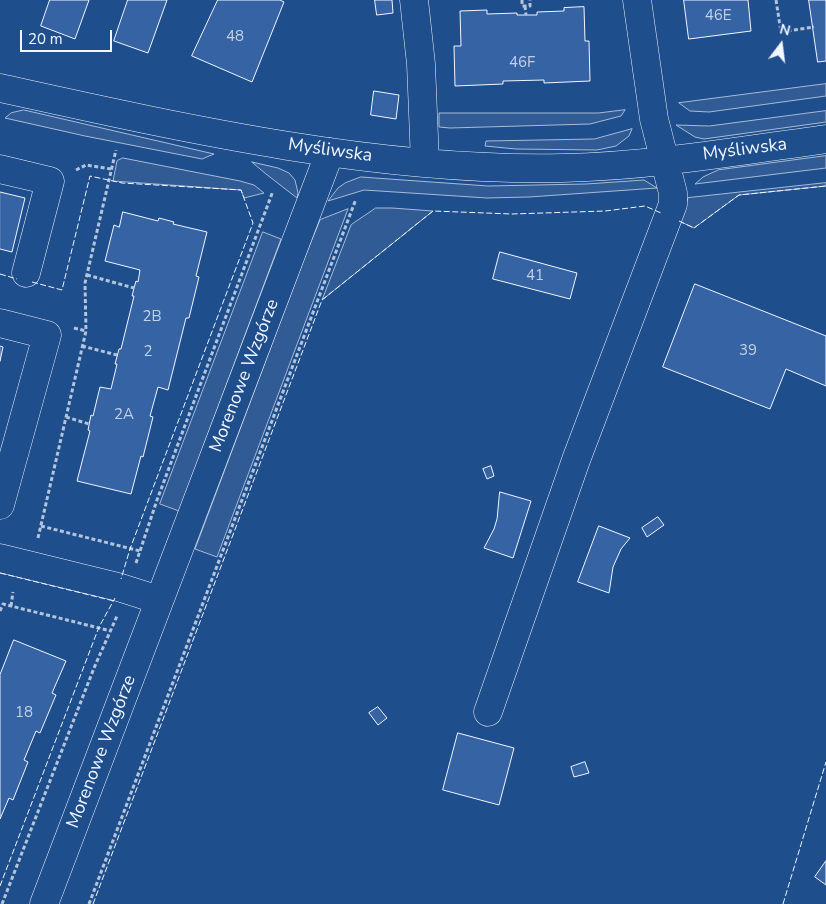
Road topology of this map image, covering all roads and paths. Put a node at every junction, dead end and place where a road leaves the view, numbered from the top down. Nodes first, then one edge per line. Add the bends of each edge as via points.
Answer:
1 (414, 0) edge
2 (522, 0) edge
3 (530, 0) edge
4 (637, 0) edge
5 (776, 0) edge
6 (525, 6) junction
7 (526, 15) dead end
8 (814, 28) dead end
9 (0, 88) edge
10 (826, 139) edge
11 (116, 150) dead end
12 (330, 152) junction
13 (665, 160) junction
14 (425, 162) junction
15 (97, 166) dead end
16 (111, 169) junction
17 (0, 170) edge
18 (273, 191) dead end
19 (356, 199) dead end
20 (26, 273) dead end
21 (87, 275) junction
22 (134, 288) dead end
23 (0, 323) edge
24 (82, 346) junction
25 (117, 356) dead end
26 (66, 417) junction
27 (89, 424) dead end
28 (0, 505) edge
29 (41, 526) junction
30 (140, 551) junction
31 (0, 558) edge
32 (31, 566) junction
33 (128, 590) junction
34 (160, 600) junction
35 (0, 611) edge
36 (111, 631) junction
37 (488, 712) dead end
38 (2, 904) edge
39 (44, 904) edge
40 (89, 904) edge

1 - 14 street via 421,64
2 - 6 path via 522,6
3 - 6 path via 530,6
4 - 13 street via 654,119
5 - 8 path via 781,32
6 - 7 path
9 - 12 street, Myśliwska via 111,113
10 - 13 street, Myśliwska
11 - 16 path
12 - 14 street, Myśliwska
12 - 34 street, Morenowe Wzgórze
13 - 14 street, Myśliwska via 564,168
13 - 37 street via 673,193 669,217 576,460
15 - 16 path
16 - 21 path
17 - 20 street via 50,181
18 - 30 path
19 - 40 path
21 - 22 path
21 - 24 path via 86,330
23 - 28 street via 47,335
24 - 25 path
24 - 26 path
26 - 27 path
26 - 29 path
29 - 30 path
29 - 32 path
30 - 33 path
31 - 32 street
32 - 33 street
33 - 34 street
33 - 36 path
34 - 39 street, Morenowe Wzgórze
35 - 36 path via 3,604
36 - 38 path

